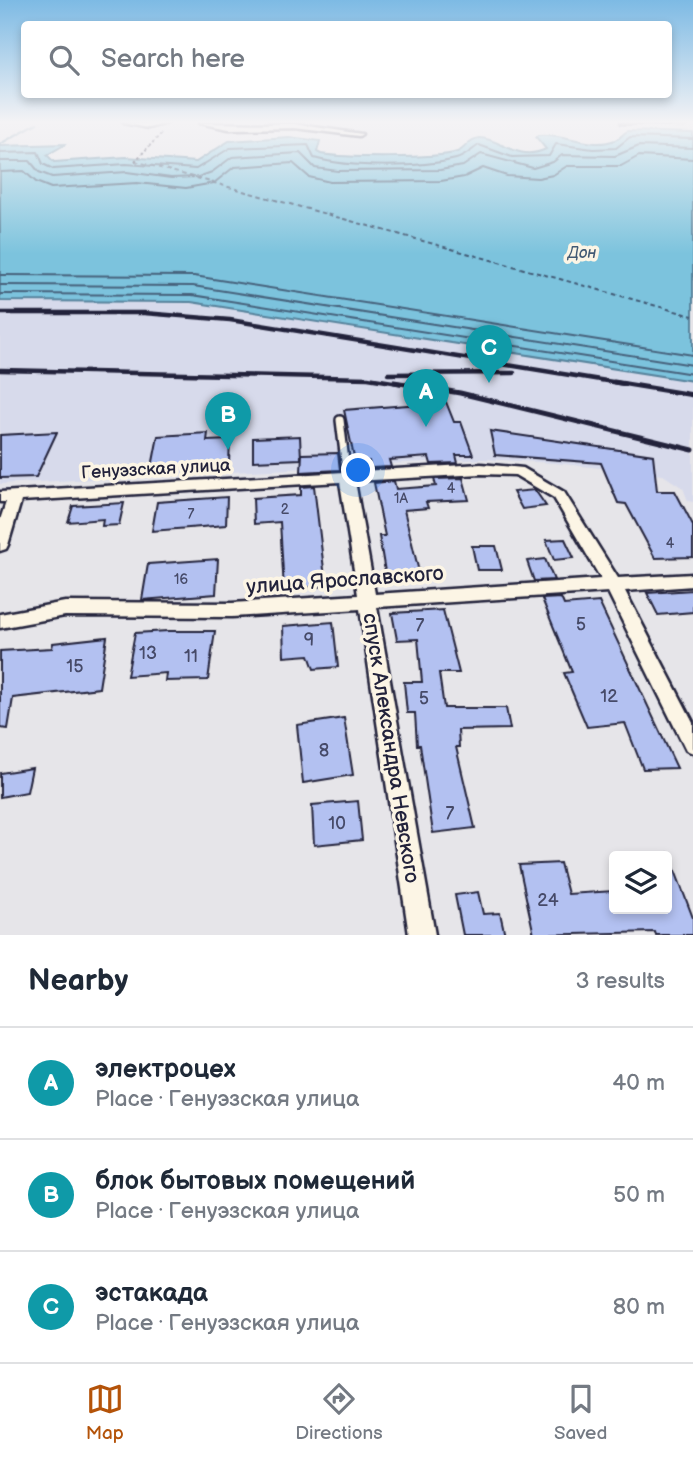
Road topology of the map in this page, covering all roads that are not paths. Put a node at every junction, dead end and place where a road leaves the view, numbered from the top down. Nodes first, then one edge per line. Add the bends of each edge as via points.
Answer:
1 (340, 420) dead end
2 (347, 478) junction
3 (8, 497) edge
4 (0, 545) edge
5 (693, 580) edge
6 (613, 585) junction
7 (366, 601) junction
8 (0, 621) edge
9 (693, 743) edge
10 (422, 935) edge

1 - 2 lane
2 - 3 street, Генуэзская улица
2 - 6 street, Генуэзская улица via 481,469 518,471 559,495
2 - 7 street, спуск Александра Невского
3 - 4 street
5 - 6 street, улица Ярославского
6 - 7 street, улица Ярославского
6 - 9 street
7 - 8 street, улица Ярославского via 232,610 65,609
7 - 10 street, спуск Александра Невского

